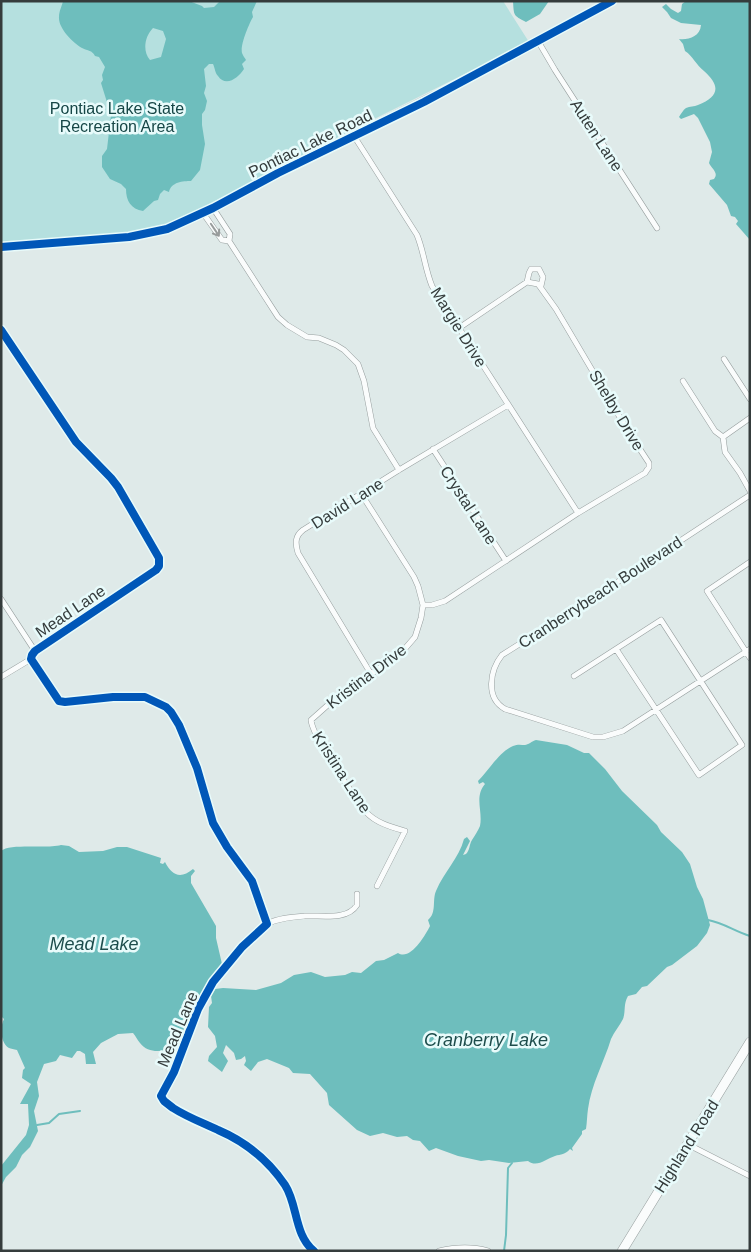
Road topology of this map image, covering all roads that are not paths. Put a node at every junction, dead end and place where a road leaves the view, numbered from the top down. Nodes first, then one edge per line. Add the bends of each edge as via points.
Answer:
1 (612, 1) edge
2 (538, 41) junction
3 (434, 95) joint
4 (354, 136) junction
5 (213, 208) junction
6 (204, 213) junction
7 (657, 228) dead end
8 (230, 241) junction
9 (1, 247) edge
10 (527, 282) junction
11 (541, 286) junction
12 (459, 328) junction
13 (1, 330) edge
14 (724, 359) dead end
15 (684, 381) dead end
16 (750, 399) edge
17 (508, 405) junction
18 (750, 418) edge
19 (723, 437) junction
20 (433, 450) junction
21 (399, 470) junction
22 (750, 493) edge
23 (362, 494) junction
24 (578, 513) junction
25 (506, 561) junction
26 (750, 562) edge
27 (1, 599) edge
28 (422, 605) junction
29 (616, 649) junction
30 (748, 650) edge
31 (35, 651) junction
32 (750, 658) edge
33 (31, 659) junction
34 (371, 674) junction
35 (574, 676) dead end
36 (1, 677) edge
37 (700, 681) junction
38 (656, 710) junction
39 (312, 721) joint
40 (377, 886) dead end
41 (357, 894) dead end
42 (267, 924) junction
43 (750, 1042) edge
44 (687, 1144) junction
45 (750, 1176) edge
46 (314, 1251) edge
47 (439, 1251) edge
48 (488, 1251) edge
49 (622, 1251) edge

1 - 2 street, Pontiac Lake Road
2 - 3 street, Pontiac Lake Road
2 - 7 street, Auten Lane
3 - 4 street, Pontiac Lake Road
4 - 5 street, Pontiac Lake Road
4 - 12 street, Margie Drive via 417,235 432,286
5 - 6 street, Pontiac Lake Road
5 - 8 street via 230,234
6 -> 8 street via 222,240
6 - 9 street, Pontiac Lake Road via 145,235
8 - 21 street via 286,325 307,337 336,345 358,364 372,428
10 - 11 street
10 - 11 street via 528,272 539,269 543,277
10 - 12 street
11 - 24 street, Shelby Drive via 649,463 645,473
12 - 17 street, Margie Drive
13 - 31 street, Mead Lane via 76,442 118,487 159,558 156,570
14 - 16 street
15 - 19 street via 715,431
17 - 20 street, David Lane
17 - 24 street, Margie Drive
18 - 19 street
19 - 22 street via 725,452
20 - 21 street, David Lane
20 - 25 street, Crystal Lane
21 - 23 street, David Lane
22 - 38 street, Cranberrybeach Boulevard via 502,655 493,672 492,694 500,706 597,738 623,731
23 - 28 street, Kristina Drive via 414,578
23 - 34 street, David Lane via 300,533 295,541 306,569
24 - 25 street, Shelby Drive
25 - 28 street, Shelby Drive via 445,601
26 - 30 street via 707,591
27 - 31 street
28 - 34 street, Kristina Drive via 415,637 402,652
29 - 35 street
29 - 37 street via 661,620
29 - 38 street
30 - 32 street
30 - 37 street
31 - 33 street, Mead Lane
33 - 36 street
33 - 42 street, Mead Lane via 59,701 145,697 166,706 197,768 213,823 252,881
34 - 39 street, Kristina Drive via 314,716
37 - 38 street
37 - 38 street via 742,745 699,774
39 - 40 street, Kristina Lane via 324,748 366,812 382,823 405,831
41 - 42 street via 357,905 350,912 337,916 304,916
42 - 46 street, Mead Lane via 242,947 214,982 198,1009 174,1072 161,1096 173,1108 240,1141 266,1162 287,1188 298,1227
43 - 44 highway, Highland Road
44 - 45 street
44 - 49 highway, Highland Road
47 - 48 street via 465,1247

